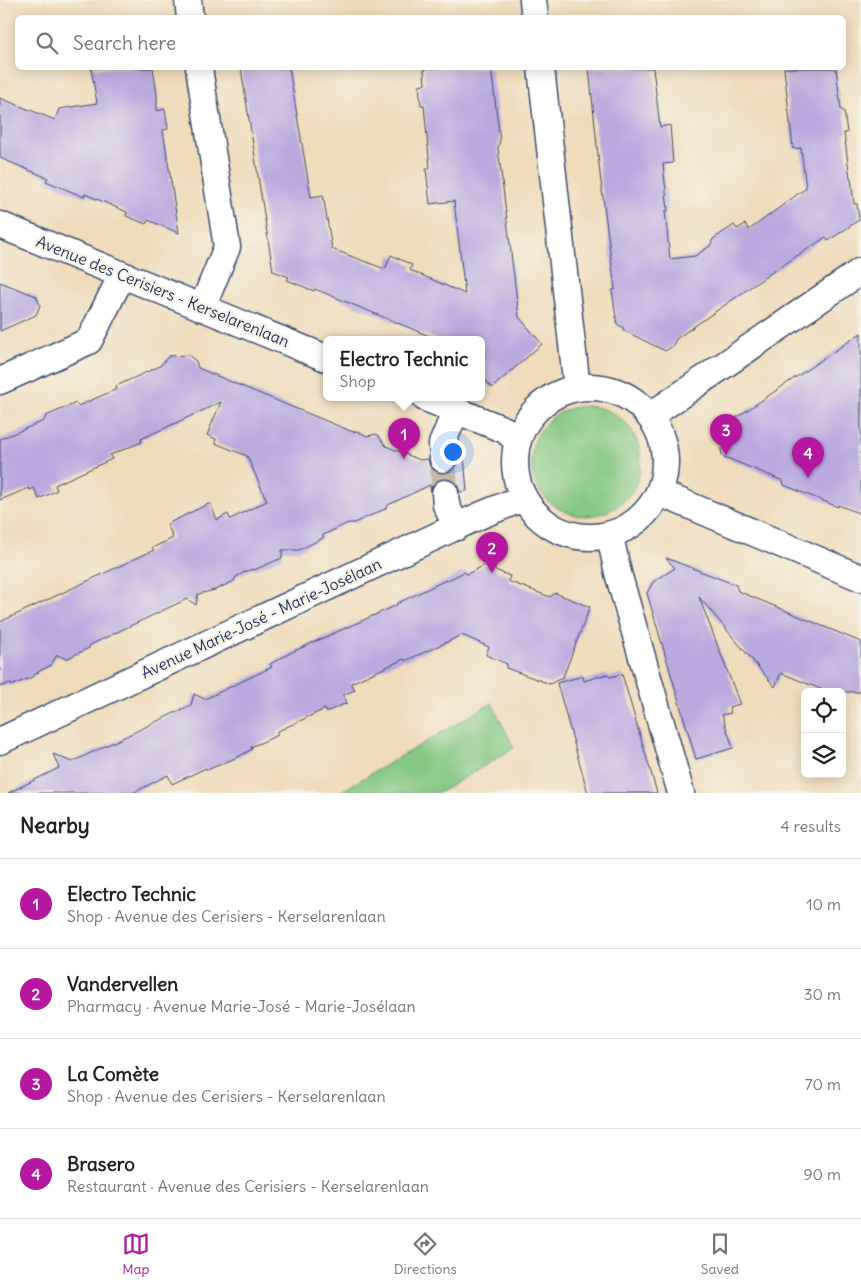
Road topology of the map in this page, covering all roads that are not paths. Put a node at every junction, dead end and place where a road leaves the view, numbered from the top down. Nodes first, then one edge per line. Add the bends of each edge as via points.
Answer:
1 (188, 0) edge
2 (533, 0) edge
3 (190, 15) edge
4 (535, 15) edge
5 (198, 70) edge
6 (541, 70) edge
7 (0, 225) edge
8 (861, 271) edge
9 (122, 275) junction
10 (202, 308) junction
11 (323, 357) edge
12 (0, 381) edge
13 (577, 388) junction
14 (433, 401) edge
15 (456, 410) junction
16 (650, 416) junction
17 (516, 440) junction
18 (443, 458) tunnel mouth
19 (661, 488) junction
20 (446, 493) tunnel mouth
21 (523, 498) junction
22 (457, 526) junction
23 (610, 536) junction
24 (861, 578) edge
25 (0, 741) edge
26 (681, 793) edge

1 - 3 street
2 - 4 street
5 - 10 street via 227,247
6 - 13 street
7 - 9 street, Avenue des Cerisiers - Kerselarenlaan
8 - 16 street
9 - 10 street, Avenue des Cerisiers - Kerselarenlaan
9 - 12 street via 90,340
10 - 11 street, Avenue des Cerisiers - Kerselarenlaan
13 - 16 street via 603,388 621,394
13 - 17 street via 548,399 534,412
14 - 15 street
15 - 17 street via 505,430
15 - 18 street via 442,444
16 - 19 street via 663,444 665,467
17 - 21 street via 516,477
19 - 23 street via 650,508 638,520
19 - 24 street via 666,496
20 - 22 street via 446,505
21 - 22 street, Avenue Marie-José - Marie-Josélaan
21 - 23 street via 532,512 558,531 582,538
22 - 25 street, Avenue Marie-José - Marie-Josélaan
23 - 26 street

